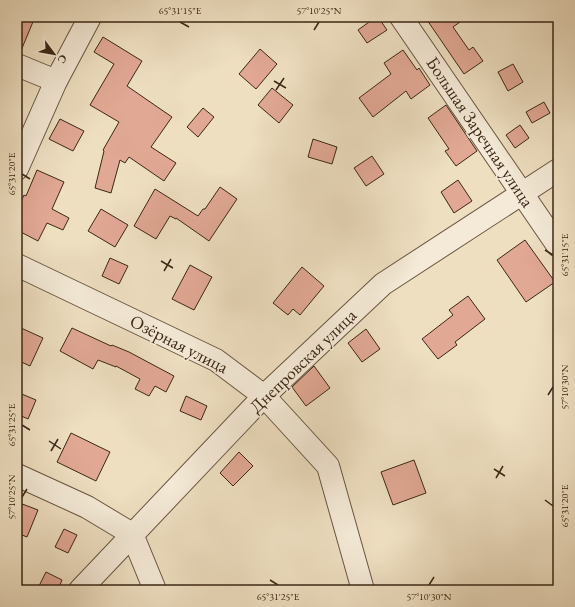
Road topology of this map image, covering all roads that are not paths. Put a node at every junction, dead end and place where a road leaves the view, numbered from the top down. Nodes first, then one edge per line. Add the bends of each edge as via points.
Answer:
1 (90, 17) edge
2 (401, 17) edge
3 (17, 65) edge
4 (56, 81) junction
5 (17, 168) edge
6 (558, 170) edge
7 (522, 194) junction
8 (558, 246) edge
9 (17, 265) edge
10 (264, 396) junction
11 (17, 475) edge
12 (132, 534) junction
13 (80, 590) edge
14 (156, 590) edge
15 (363, 590) edge

1 - 4 street
2 - 7 street, Большая Заречная улица
3 - 4 street
4 - 5 street
6 - 7 street, Днепровская улица
7 - 8 street, Большая Заречная улица
7 - 10 street, Днепровская улица via 383,284
9 - 10 street, Озёрная улица via 216,360
10 - 12 street, Днепровская улица
10 - 15 street, Озёрная улица via 328,466
11 - 12 street via 87,507
12 - 13 street, Днепровская улица
12 - 14 street

